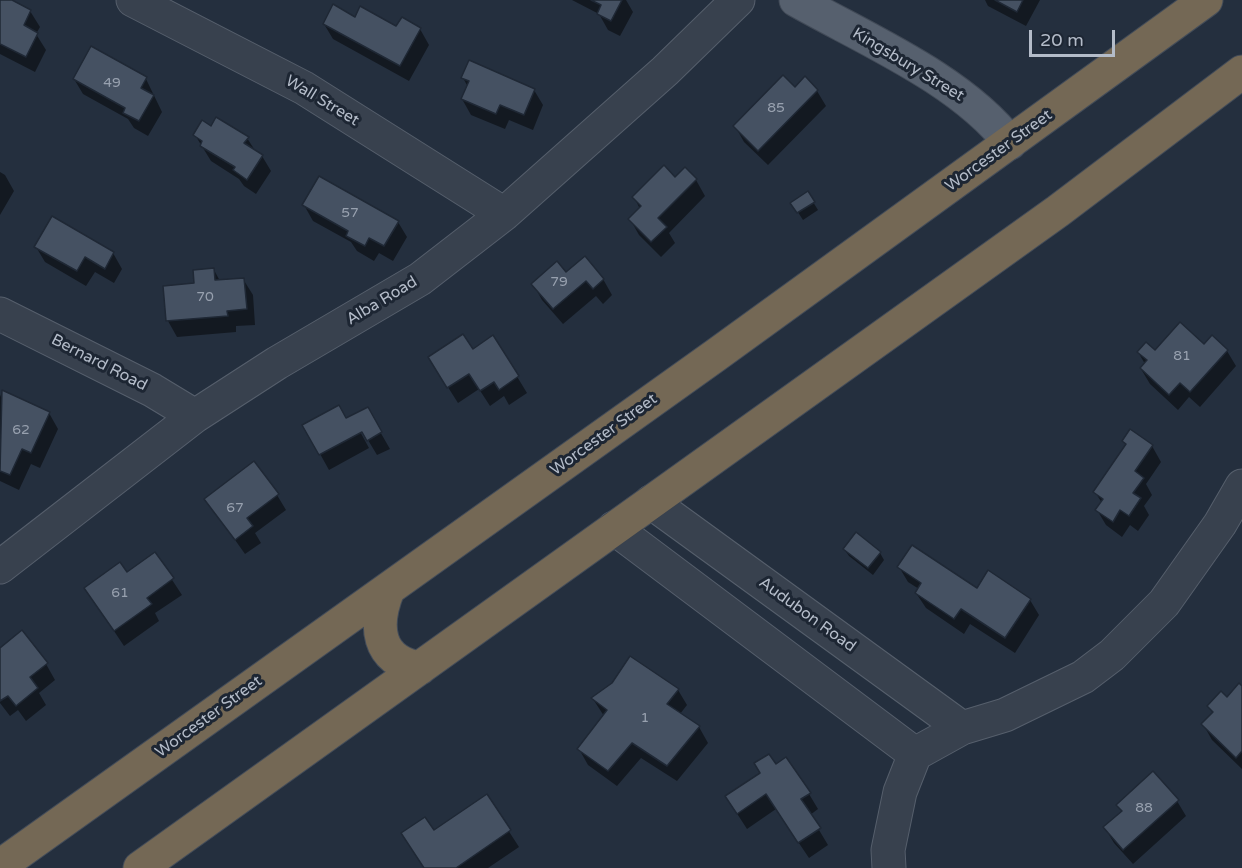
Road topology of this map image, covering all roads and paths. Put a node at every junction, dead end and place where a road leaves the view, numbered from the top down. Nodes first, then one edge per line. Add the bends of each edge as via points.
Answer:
1 (133, 0) edge
2 (738, 0) edge
3 (796, 0) edge
4 (1206, 0) edge
5 (1242, 72) edge
6 (1010, 143) junction
7 (504, 214) junction
8 (0, 314) edge
9 (195, 416) junction
10 (1242, 486) edge
11 (651, 502) junction
12 (614, 528) junction
13 (0, 567) edge
14 (388, 590) junction
15 (420, 668) junction
16 (962, 728) junction
17 (915, 754) junction
18 (0, 867) edge
19 (140, 868) edge
20 (890, 868) edge

1 - 7 street, Wall Street via 304,88
2 - 7 street, Alba Road via 665,71
3 - 6 main road, Kingsbury Street via 953,88
4 - 6 highway, Worcester Street
5 - 11 highway via 1058,211
6 - 14 highway, Worcester Street
7 - 9 street, Alba Road via 420,279
8 - 9 street, Bernard Road via 152,390
9 - 13 street, Alba Road
10 - 16 street via 1164,603 1112,655 1083,677 1046,696 1005,715
11 - 12 highway
11 - 16 street, Audubon Road
12 - 15 highway
12 - 17 street
14 - 15 highway via 380,618 383,642 395,660
14 - 18 highway, Worcester Street
15 - 19 highway
16 - 17 street
17 - 20 street via 900,792 888,850

